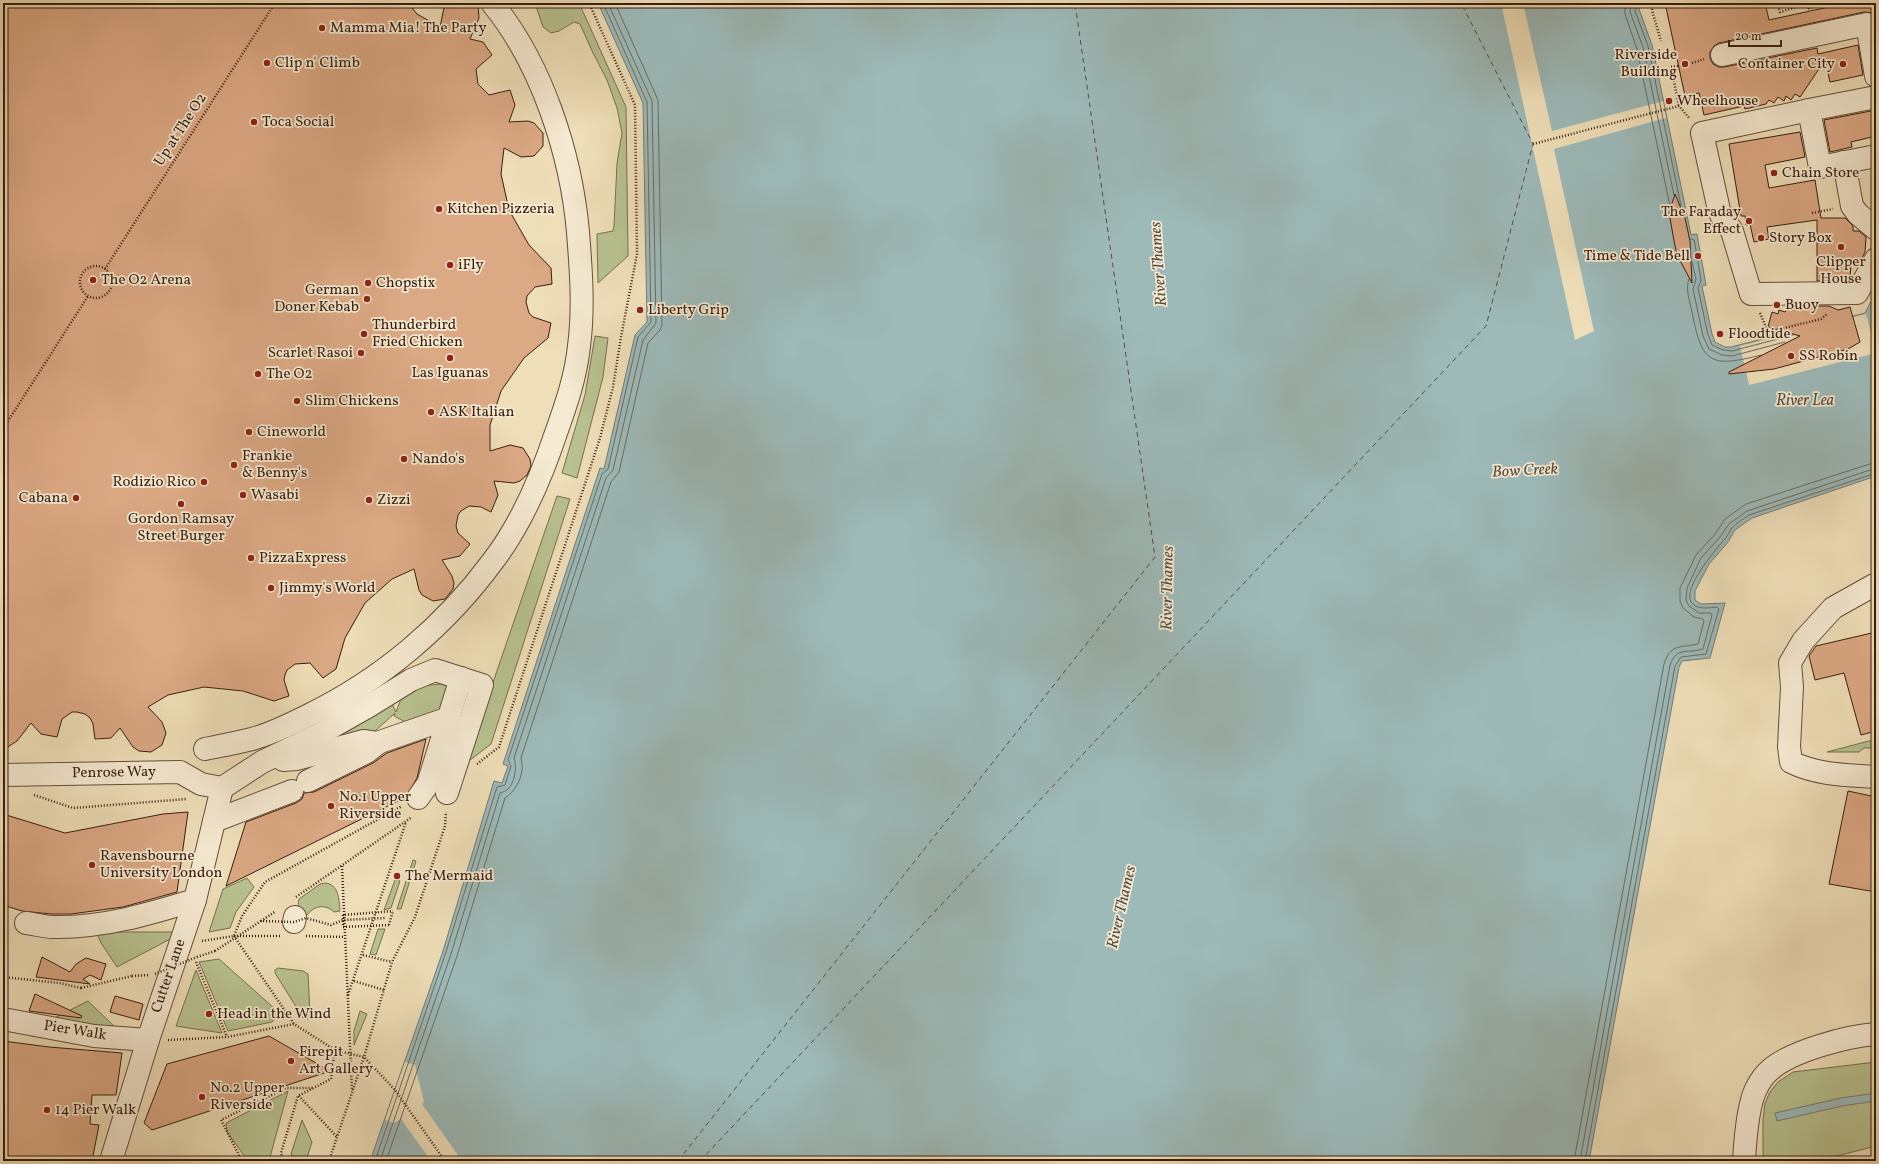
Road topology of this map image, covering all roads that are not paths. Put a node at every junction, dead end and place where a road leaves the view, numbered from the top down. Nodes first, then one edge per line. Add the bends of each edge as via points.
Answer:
1 (492, 3) edge
2 (1722, 55) dead end
3 (1876, 76) edge
4 (1876, 97) edge
5 (1809, 110) junction
6 (1876, 156) edge
7 (1844, 162) junction
8 (1876, 230) edge
9 (1876, 259) edge
10 (1874, 585) dead end
11 (461, 678) junction
12 (449, 718) junction
13 (377, 743) junction
14 (205, 749) dead end
15 (262, 762) junction
16 (3, 775) edge
17 (1876, 777) edge
18 (220, 792) junction
19 (447, 793) road end
20 (418, 805) road end
21 (214, 821) junction
22 (195, 900) junction
23 (26, 923) dead end
24 (3, 1019) edge
25 (1876, 1034) edge
26 (148, 1040) junction
27 (111, 1161) edge
28 (1744, 1161) edge

1 - 14 street via 526,55 545,97 563,149 575,200 583,290 579,347 567,404 545,466 522,516 494,561 449,614 406,654 354,690 291,724 252,739
2 - 3 street via 1867,24
4 - 5 street
5 - 7 street via 1820,167
5 - 9 street via 1702,133 1719,210 1732,231 1751,294 1856,293
6 - 7 street
7 - 8 street via 1852,206
10 - 17 street via 1833,608 1803,641 1790,662 1792,687 1789,746 1791,762 1804,769
11 - 12 street
11 - 15 street via 435,670 411,680 316,736
11 - 19 street via 482,685
12 - 13 street
12 - 20 street via 428,784
13 - 15 street via 363,741 298,759
13 - 21 street via 367,752 300,786
15 - 18 street
16 - 18 street, Penrose Way via 180,772
18 - 21 street, Cutter Lane
21 - 22 street, Cutter Lane
22 - 23 street via 100,925 52,927
22 - 26 street, Cutter Lane
24 - 26 street, Pier Walk via 94,1036
25 - 28 street via 1828,1044 1792,1056 1770,1070 1755,1090 1747,1126
26 - 27 street, Cutter Lane

